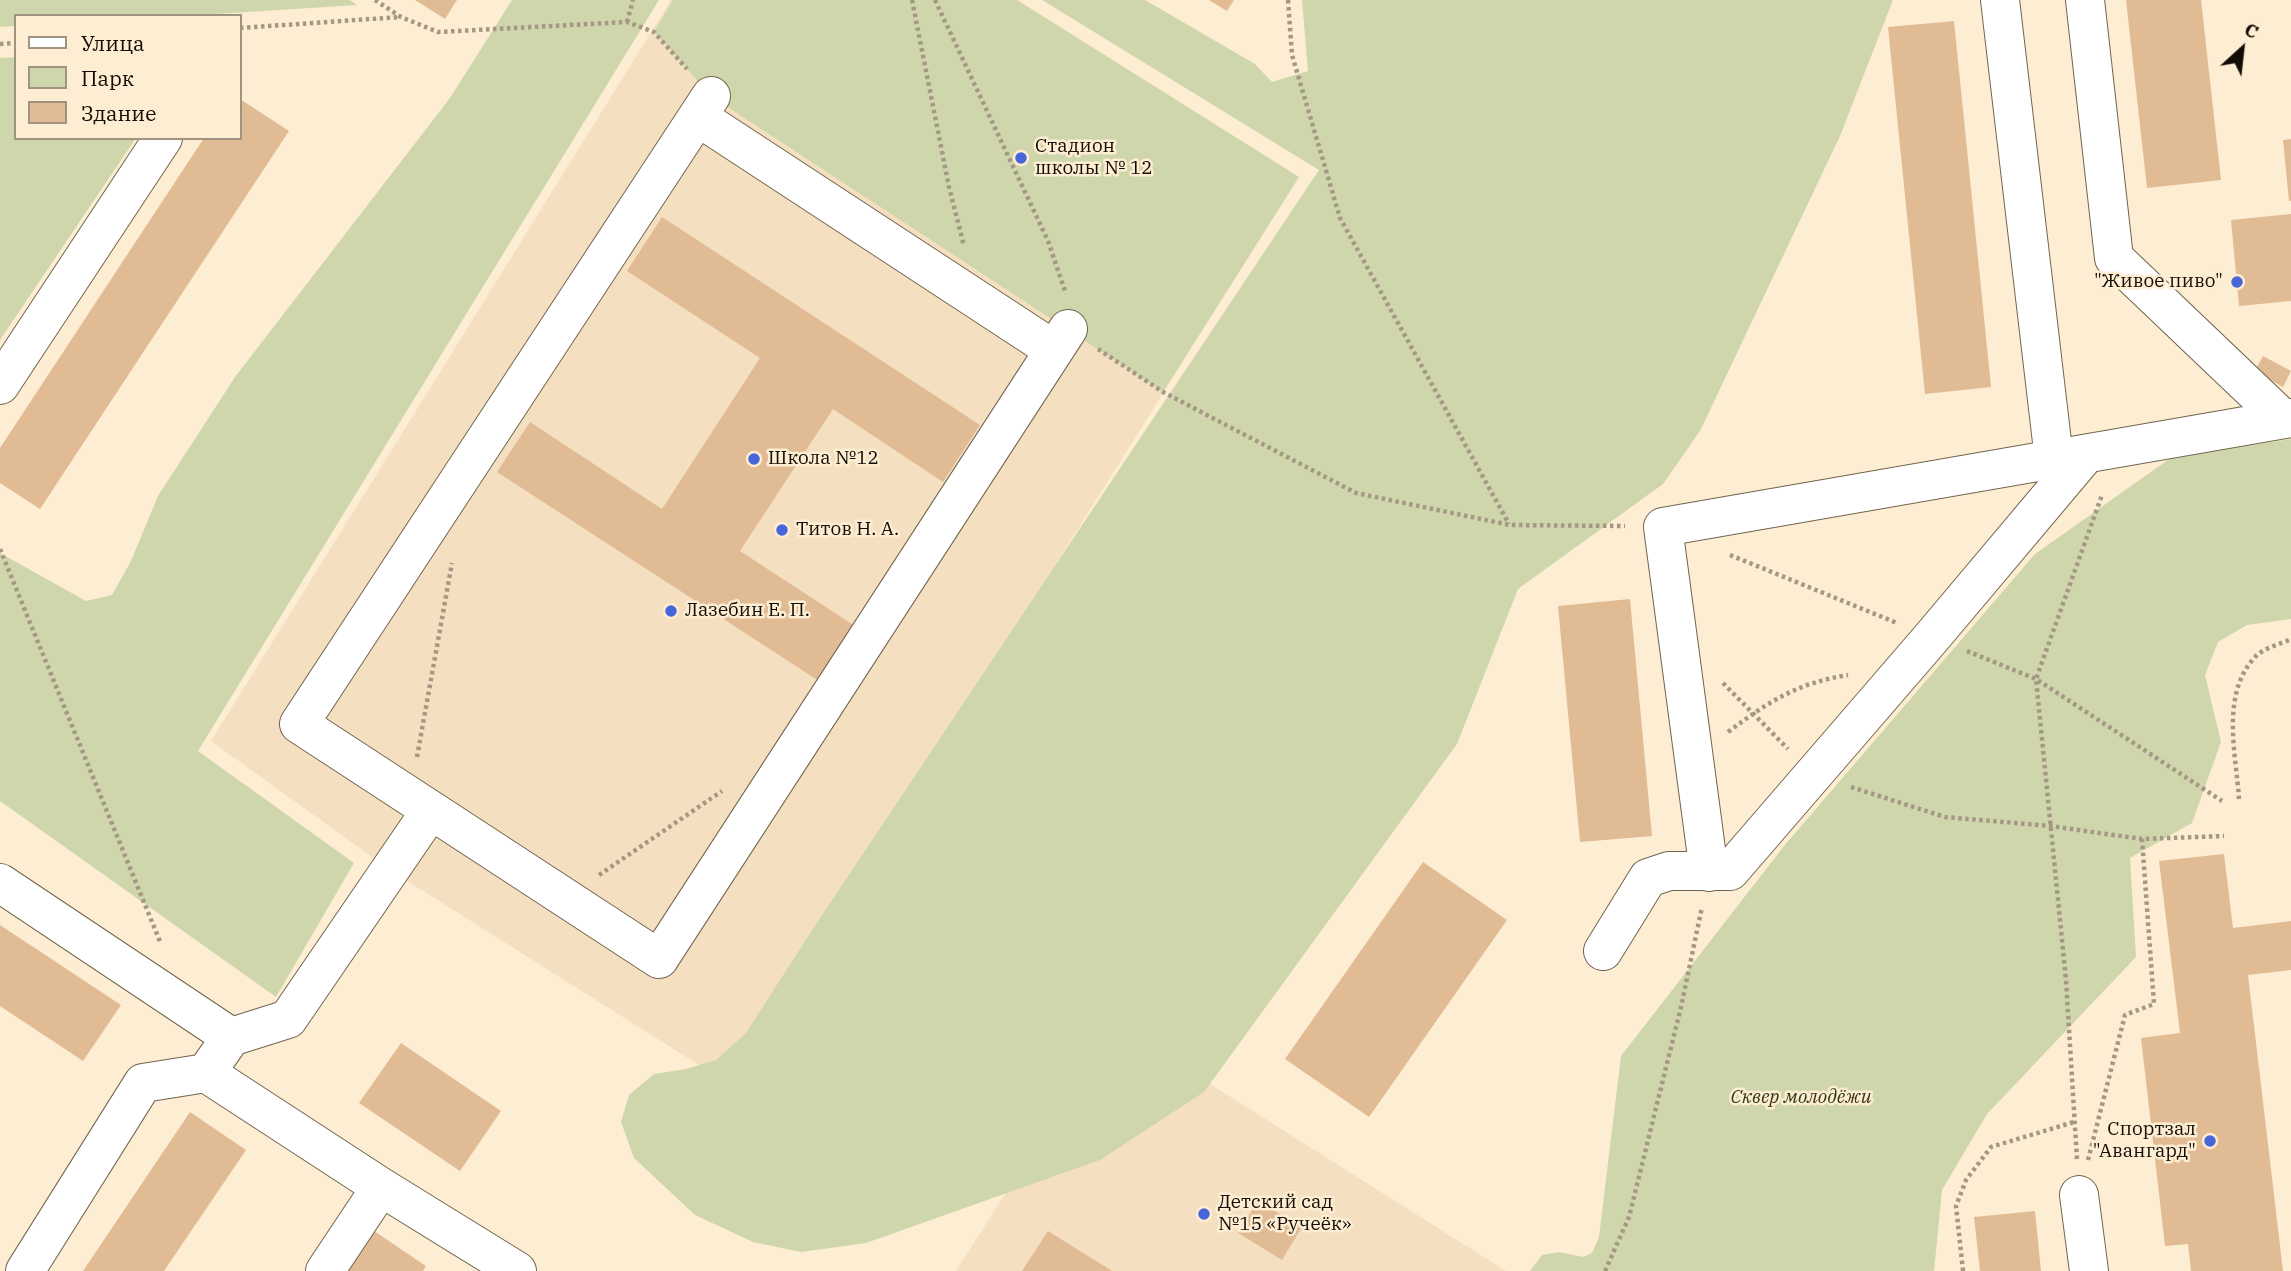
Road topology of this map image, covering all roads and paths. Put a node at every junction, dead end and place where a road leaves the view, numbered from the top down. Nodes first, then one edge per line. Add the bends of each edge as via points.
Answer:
1 (633, 0) edge
2 (912, 0) edge
3 (935, 0) edge
4 (1287, 0) edge
5 (2000, 0) edge
6 (2085, 0) edge
7 (401, 17) dead end
8 (627, 22) dead end
9 (242, 28) edge
10 (162, 140) edge
11 (965, 251) dead end
12 (1063, 327) junction
13 (0, 385) edge
14 (1163, 392) dead end
15 (2287, 418) edge
16 (2086, 453) junction
17 (1510, 525) junction
18 (1663, 527) junction
19 (0, 549) edge
20 (453, 558) dead end
21 (1678, 637) junction
22 (2291, 639) edge
23 (1908, 666) junction
24 (1753, 713) junction
25 (1695, 764) junction
26 (1814, 775) junction
27 (732, 784) dead end
28 (2239, 799) dead end
29 (420, 803) junction
30 (2050, 827) junction
31 (2224, 836) dead end
32 (2141, 839) junction
33 (1709, 872) junction
34 (0, 883) edge
35 (565, 898) junction
36 (1604, 951) dead end
37 (187, 1007) junction
38 (231, 1037) junction
39 (206, 1073) junction
40 (2074, 1122) junction
41 (382, 1187) junction
42 (2079, 1195) junction
43 (25, 1271) edge
44 (325, 1271) edge
45 (517, 1271) edge
46 (1605, 1271) edge
47 (1963, 1271) edge
48 (2089, 1271) edge

1 - 8 path
2 - 11 path
3 - 12 path via 1048,240
4 - 17 path via 1293,55 1340,218
5 - 16 street
6 - 15 street via 2114,258
7 - 9 path
10 - 13 street
12 - 29 street via 705,107 299,724
12 - 35 street via 809,731 659,959
14 - 17 path via 1356,493
15 - 16 street
16 - 18 street
16 - 23 street
16 - 30 path via 2036,679
17 - 18 path
18 - 21 street
19 - 37 path
20 - 29 path
21 - 24 path
21 - 25 street
22 - 28 path via 2257,654 2237,685 2233,707
23 - 24 path via 1819,679
23 - 26 street
24 - 25 path
24 - 26 path
25 - 33 street
26 - 30 path via 1945,817
26 - 33 street via 1730,871
27 - 35 path
29 - 35 street
29 - 38 street via 288,1019
30 - 32 path
30 - 40 path via 2066,980
31 - 32 path
32 - 42 path via 2154,1004 2125,1015
33 - 36 street via 1669,871 1648,878
33 - 46 path via 1629,1217
34 - 37 street
37 - 38 street
38 - 39 street
39 - 41 street
39 - 43 street via 144,1083
40 - 42 path
40 - 47 path via 1991,1147 1966,1180 1956,1206
41 - 44 street
41 - 45 street
42 - 48 street

